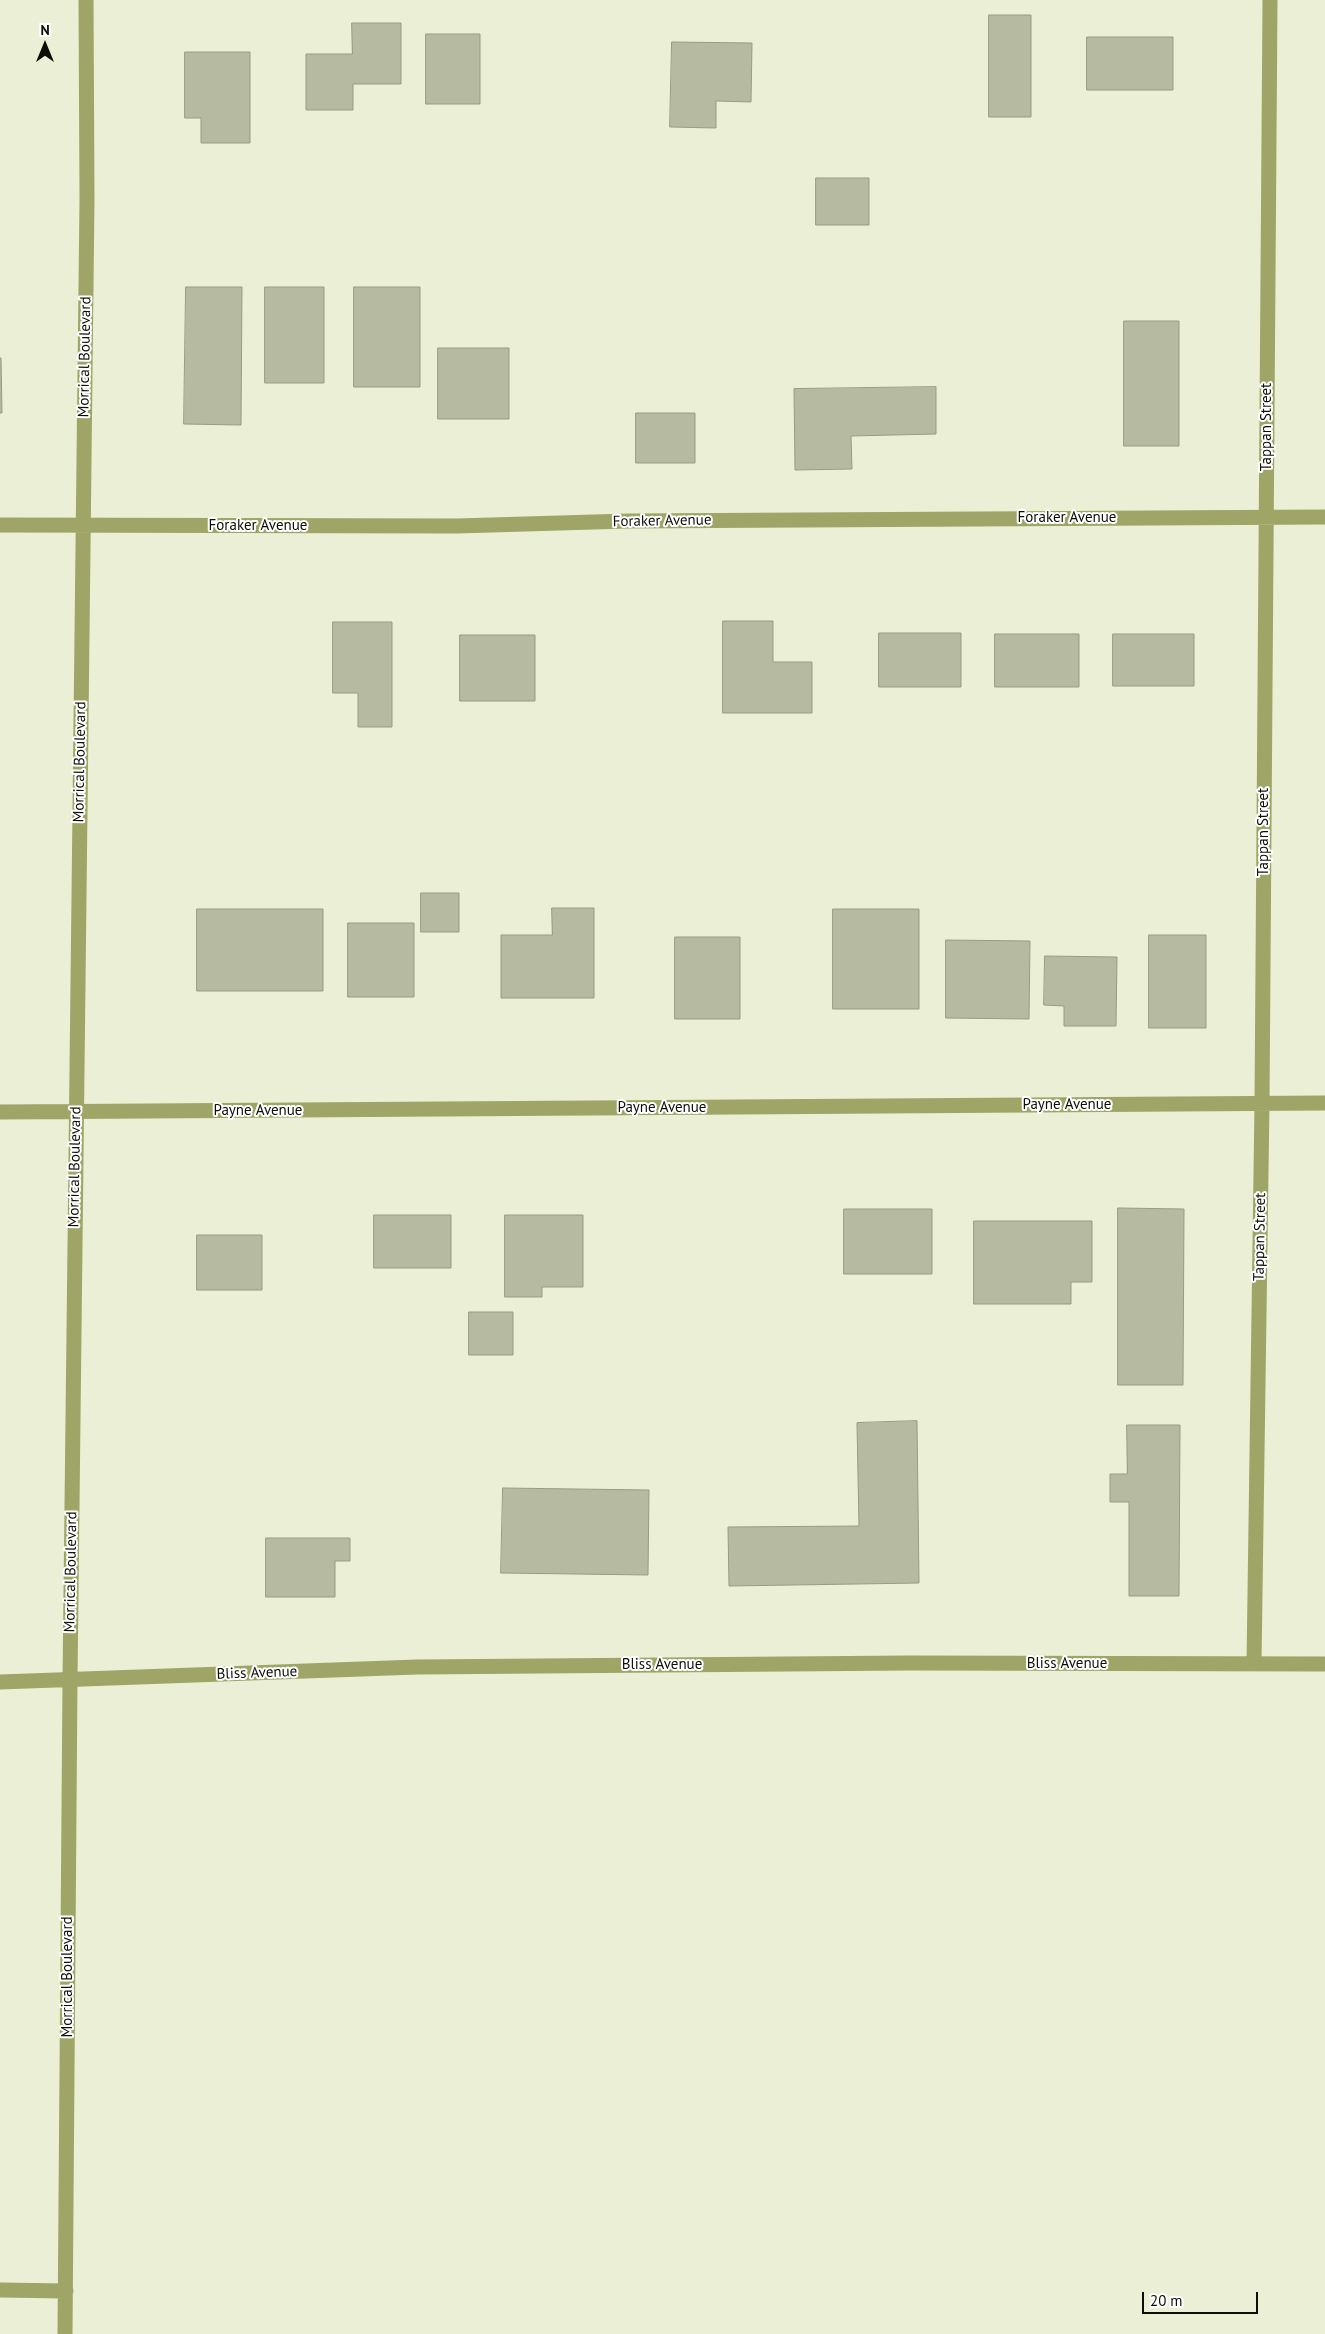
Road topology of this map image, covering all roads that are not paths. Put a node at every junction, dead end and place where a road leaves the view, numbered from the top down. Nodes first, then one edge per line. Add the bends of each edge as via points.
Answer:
1 (86, 0) edge
2 (1270, 0) edge
3 (1267, 517) junction
4 (1325, 517) edge
5 (0, 525) edge
6 (83, 525) junction
7 (1262, 1103) junction
8 (1325, 1103) edge
9 (0, 1112) edge
10 (76, 1112) junction
11 (1254, 1664) junction
12 (1325, 1664) edge
13 (70, 1680) junction
14 (0, 1682) edge
15 (0, 2290) edge
16 (66, 2291) junction
17 (65, 2334) edge

1 - 6 street, Morrical Boulevard
2 - 3 street, Tappan Street
3 - 4 street, Foraker Avenue
3 - 6 street, Foraker Avenue via 638,521 457,526
3 - 7 street, Tappan Street
5 - 6 street, Foraker Avenue
6 - 10 street, Morrical Boulevard
7 - 8 street, Payne Avenue
7 - 10 street, Payne Avenue
7 - 11 street, Tappan Street
9 - 10 street, Payne Avenue
10 - 13 street, Morrical Boulevard
11 - 12 street, Bliss Avenue
11 - 13 street, Bliss Avenue via 417,1667
13 - 14 street, Bliss Avenue
13 - 16 street, Morrical Boulevard
15 - 16 street
16 - 17 street, Morrical Boulevard

